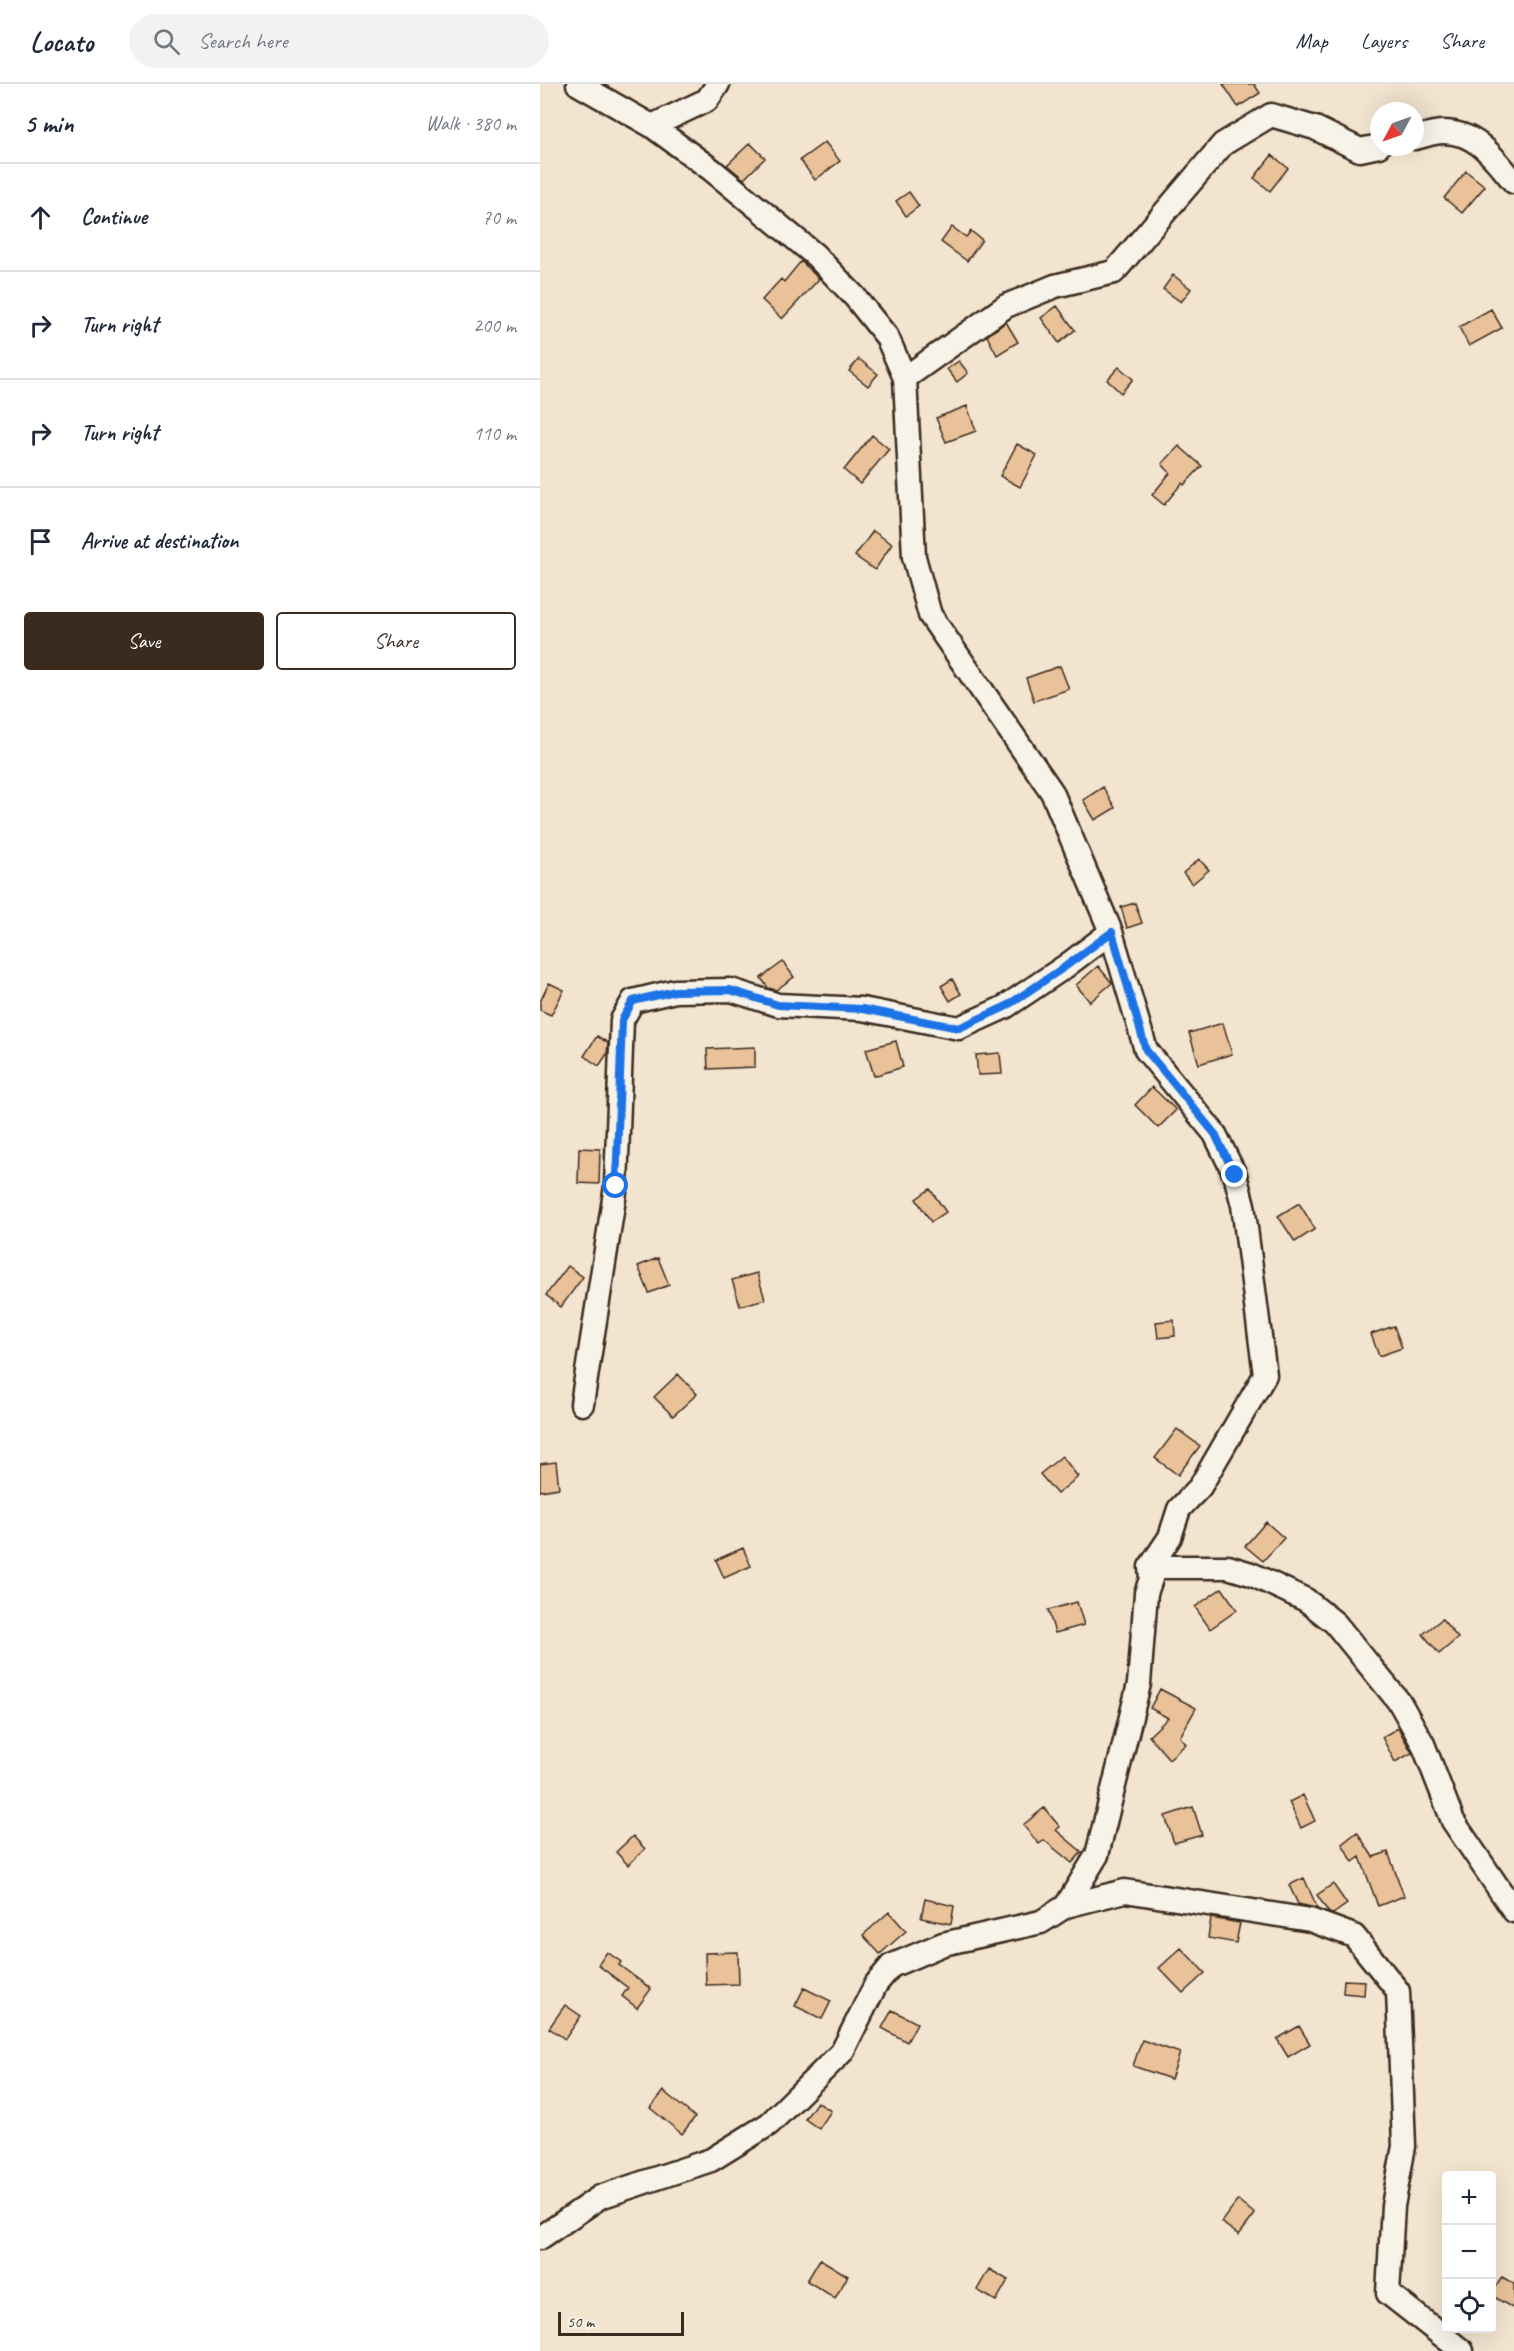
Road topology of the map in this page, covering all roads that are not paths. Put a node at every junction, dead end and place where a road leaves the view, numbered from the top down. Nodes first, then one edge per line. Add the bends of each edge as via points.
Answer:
1 (578, 84) edge
2 (718, 84) edge
3 (652, 126) junction
4 (1424, 136) edge
5 (1370, 148) edge
6 (1514, 182) edge
7 (905, 378) junction
8 (1112, 932) junction
9 (582, 1404) dead end
10 (1150, 1568) junction
11 (1066, 1906) junction
12 (1514, 1911) edge
13 (540, 2238) edge
14 (1462, 2351) edge

1 - 3 street
2 - 3 street via 707,100
3 - 7 street via 815,255 887,337
4 - 6 street via 1443,132 1465,135 1484,146
5 - 7 street via 1360,150 1315,128 1271,115 1223,144 1114,272 1055,286 1006,306
7 - 8 street via 914,557 930,615 1052,792
8 - 9 street via 1005,1007 959,1028 862,1009 778,1005 730,990 675,991 633,1001 622,1020 616,1186
8 - 10 street via 1146,1050 1215,1134 1235,1175 1243,1205 1265,1375 1200,1487 1179,1509 1170,1537
10 - 11 street via 1139,1684 1100,1843 1097,1855
10 - 12 street via 1228,1567 1306,1600 1335,1623 1400,1703 1423,1744 1454,1821
11 - 13 street via 1041,1922 943,1944 891,1966 876,1983 842,2052 769,2124 711,2160 600,2197
11 - 14 street via 1125,1891 1310,1920 1354,1936 1398,1991 1404,2146 1393,2206 1388,2293

